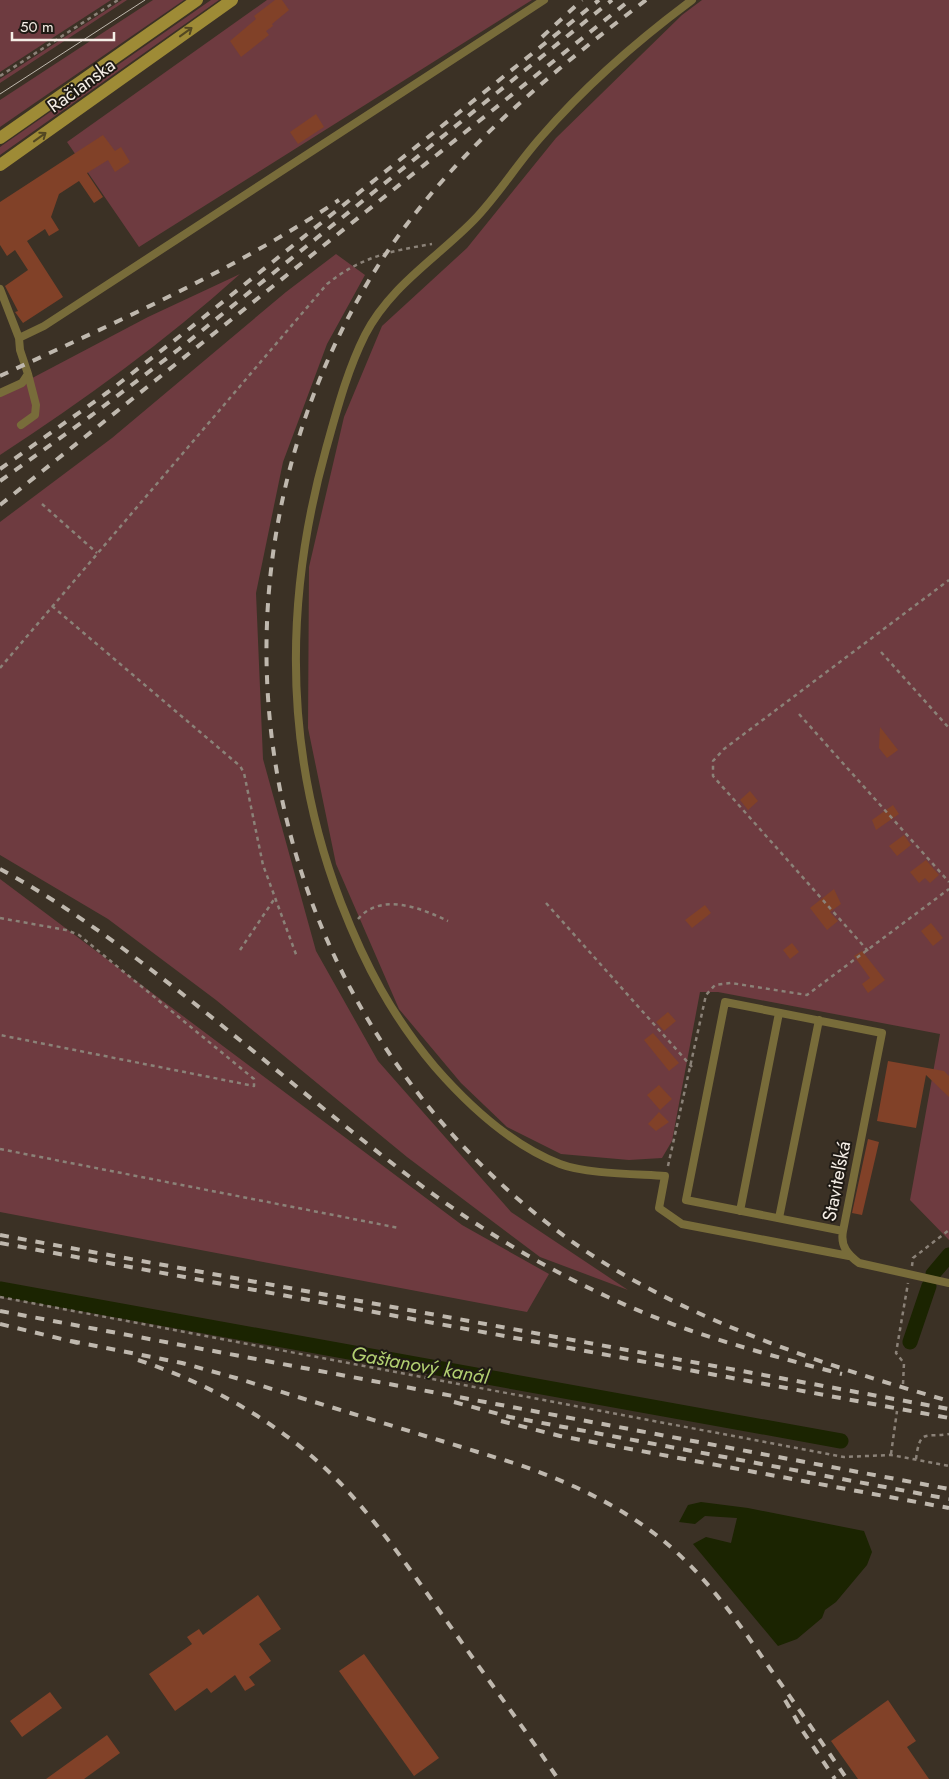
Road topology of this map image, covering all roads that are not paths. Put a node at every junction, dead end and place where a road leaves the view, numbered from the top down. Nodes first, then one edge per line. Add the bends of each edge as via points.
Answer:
1 (198, 0) edge
2 (232, 0) edge
3 (544, 0) edge
4 (692, 0) edge
5 (0, 138) edge
6 (0, 165) edge
7 (0, 289) edge
8 (18, 338) junction
9 (28, 374) junction
10 (0, 393) edge
11 (21, 425) dead end
12 (779, 1012) junction
13 (819, 1020) junction
14 (740, 1211) junction
15 (779, 1218) junction
16 (843, 1231) junction
17 (849, 1256) junction
18 (949, 1283) edge

1 - 5 main road, Račianska
6 -> 2 main road, Račianska
3 - 8 lane via 44,326
4 - 17 lane via 604,71 541,137 490,203 399,288 367,330 354,358 314,491 300,573 295,645 297,730 324,858 351,928 383,995 419,1048 459,1094 516,1141 562,1165 622,1174 665,1176 659,1208 682,1224
7 - 8 lane
8 - 9 lane
9 - 10 lane via 22,383
9 - 11 lane via 36,405 35,416
12 - 13 lane
12 - 14 lane
12 - 14 lane via 725,1002 686,1200
13 - 15 lane
13 - 16 lane, Staviteľská via 882,1032
14 - 15 lane
15 - 16 lane
16 - 17 lane, Staviteľská via 841,1239
17 - 18 lane via 859,1263

